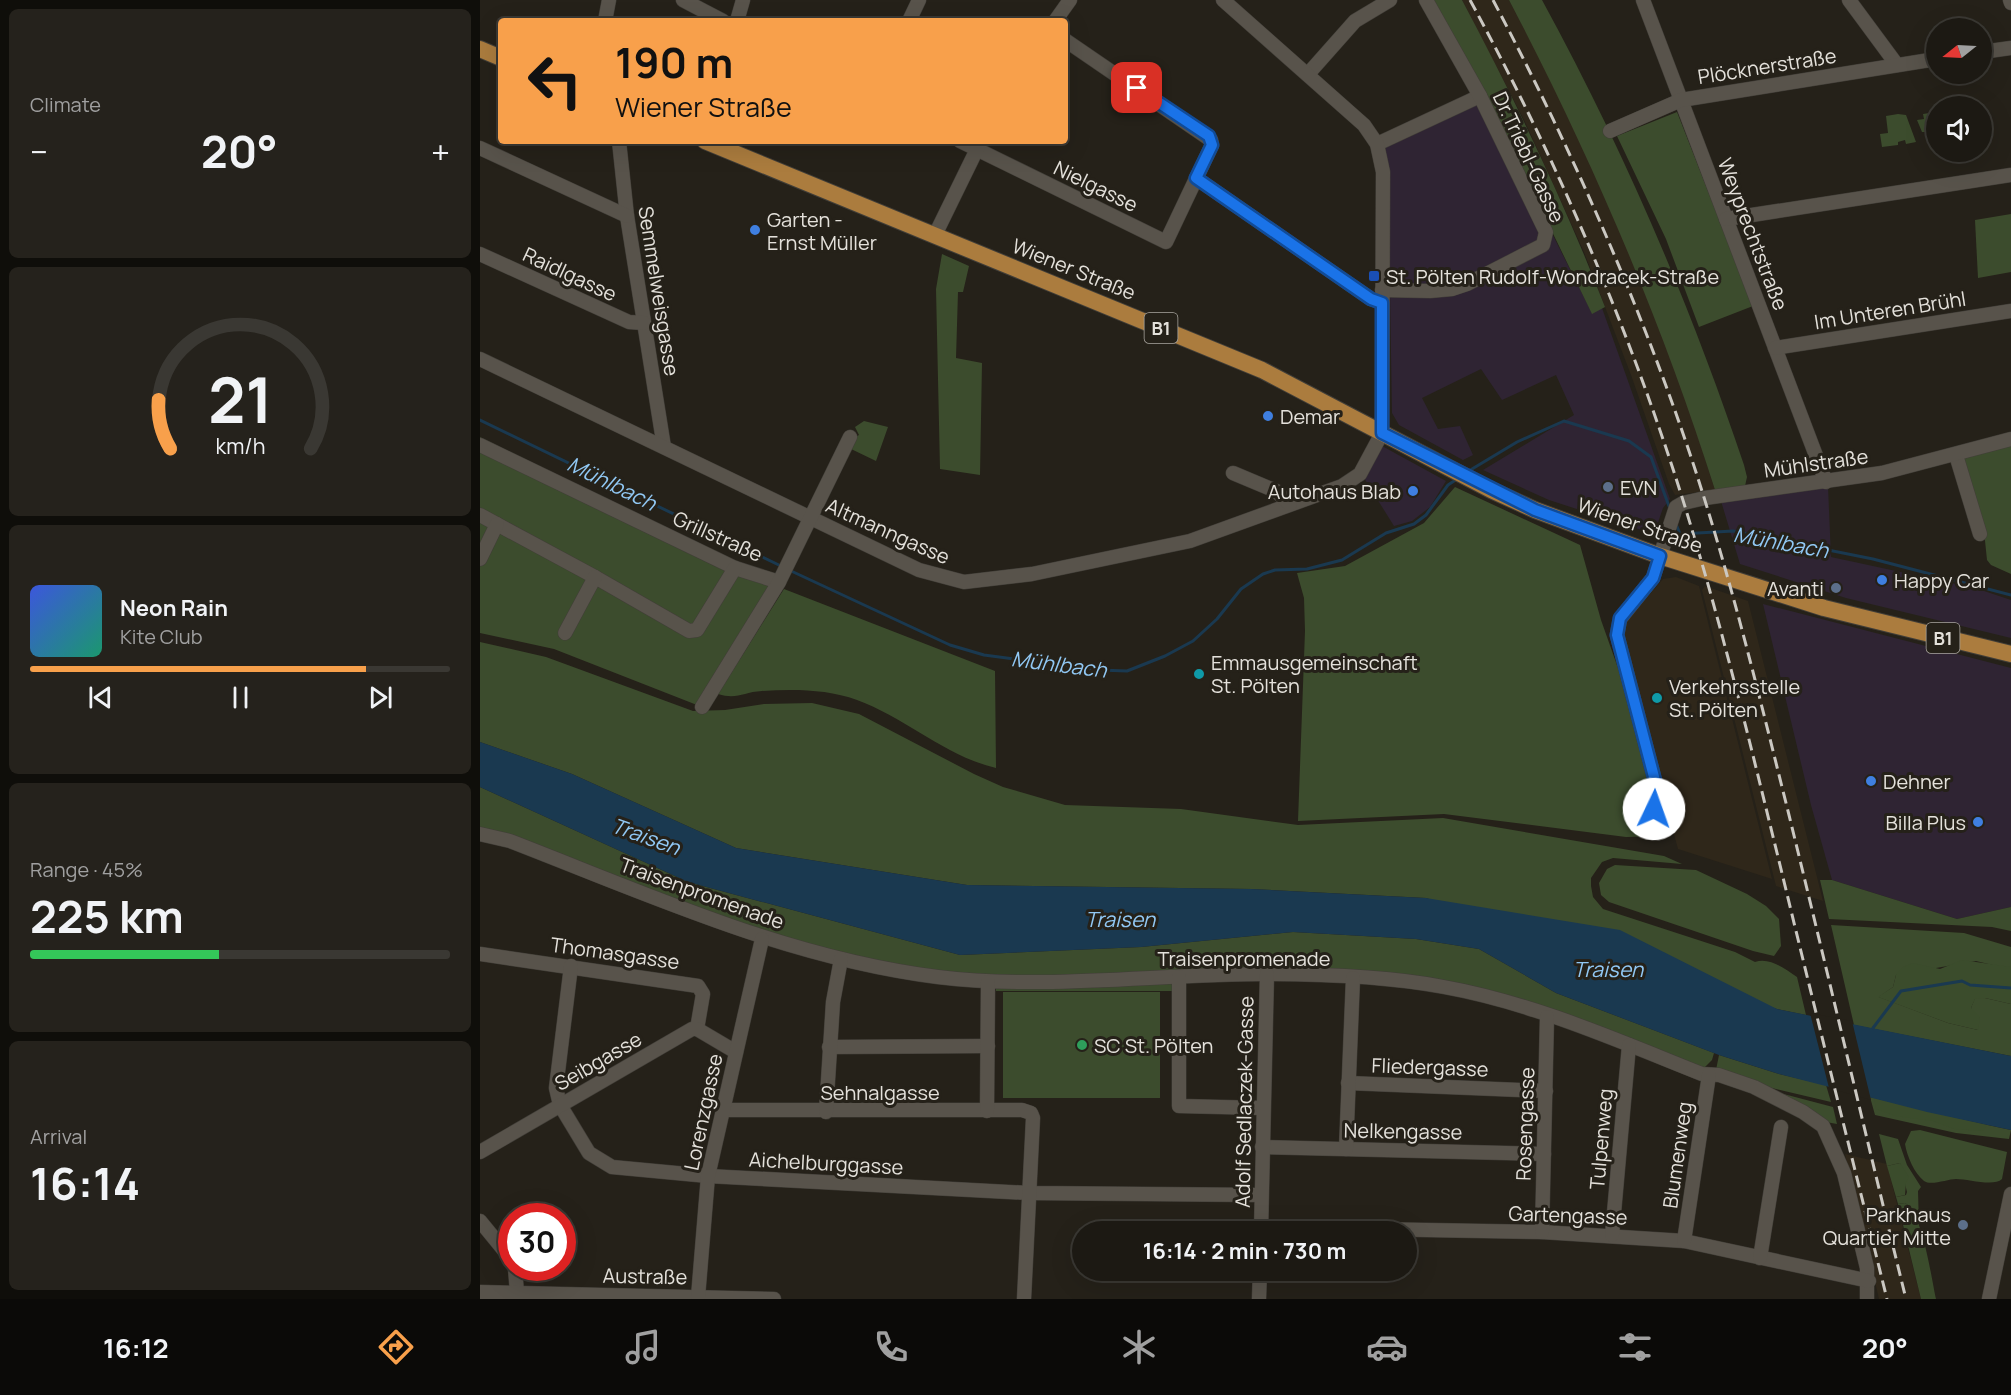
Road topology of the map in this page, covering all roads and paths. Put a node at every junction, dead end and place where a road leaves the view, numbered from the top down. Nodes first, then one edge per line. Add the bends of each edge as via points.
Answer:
1 (609, 0) edge
2 (683, 0) edge
3 (743, 0) edge
4 (1070, 0) edge
5 (1390, 0) edge
6 (1426, 0) edge
7 (1644, 0) edge
8 (1849, 0) edge
9 (915, 1) edge
10 (1227, 1) edge
11 (606, 18) edge
12 (717, 18) edge
13 (738, 18) edge
14 (910, 18) edge
15 (1057, 18) edge
16 (1068, 42) edge
17 (2011, 48) edge
18 (480, 49) edge
19 (1992, 51) edge
20 (498, 57) edge
21 (1926, 60) edge
22 (1897, 64) junction
23 (1308, 74) junction
24 (1480, 96) junction
25 (1681, 100) junction
26 (1610, 132) dead end
27 (619, 144) edge
28 (712, 144) edge
29 (1377, 144) junction
30 (979, 145) edge
31 (480, 148) edge
32 (2011, 175) edge
33 (1196, 178) junction
34 (627, 216) junction
35 (1726, 219) junction
36 (935, 235) junction
37 (480, 254) edge
38 (1382, 296) junction
39 (2011, 311) edge
40 (644, 323) junction
41 (1775, 348) junction
42 (480, 359) edge
43 (1382, 433) junction
44 (850, 436) dead end
45 (2011, 439) edge
46 (480, 445) edge
47 (664, 447) junction
48 (1956, 454) junction
49 (1233, 473) dead end
50 (1826, 482) junction
51 (1290, 504) junction
52 (480, 515) edge
53 (811, 519) junction
54 (497, 524) junction
55 (1980, 534) dead end
56 (1660, 556) junction
57 (480, 559) edge
58 (735, 568) junction
59 (595, 577) junction
60 (779, 582) junction
61 (565, 633) dead end
62 (2011, 654) edge
63 (702, 707) dead end
64 (1654, 809) dead end
65 (480, 834) edge
66 (762, 939) junction
67 (480, 954) edge
68 (841, 959) junction
69 (571, 966) junction
70 (1267, 974) junction
71 (1179, 977) junction
72 (1353, 978) junction
73 (988, 982) junction
74 (1547, 1017) junction
75 (697, 1029) junction
76 (988, 1046) junction
77 (1629, 1046) junction
78 (829, 1047) junction
79 (736, 1052) junction
80 (1709, 1075) junction
81 (1348, 1083) junction
82 (1546, 1091) junction
83 (560, 1105) junction
84 (1263, 1108) junction
85 (723, 1110) junction
86 (987, 1111) junction
87 (826, 1112) junction
88 (1781, 1127) dead end
89 (1262, 1147) junction
90 (486, 1149) edge
91 (1346, 1149) junction
92 (1544, 1154) junction
93 (708, 1176) junction
94 (1028, 1193) junction
95 (2011, 1194) edge
96 (1261, 1195) junction
97 (480, 1221) edge
98 (1261, 1221) edge
99 (1417, 1231) edge
100 (1542, 1232) junction
101 (1612, 1236) junction
102 (1684, 1241) junction
103 (498, 1243) edge
104 (1760, 1258) junction
105 (516, 1281) edge
106 (1260, 1281) edge
107 (1869, 1281) junction
108 (480, 1292) edge
109 (517, 1293) junction
110 (698, 1297) junction
111 (774, 1299) edge
112 (1024, 1299) edge
113 (1259, 1299) edge
114 (1867, 1299) edge
115 (1991, 1299) edge

1 - 11 street
2 - 12 street
3 - 13 street
4 - 15 street
5 - 23 street via 1355,21
6 - 24 street, Dr.Triebl-Gasse
7 - 25 street, Weyprechtstraße
8 - 22 street
9 - 14 street
10 - 23 street
16 - 33 street via 1209,136 1212,145
17 - 19 street
18 - 20 main road
21 - 22 street, Plöcknerstraße
22 - 25 street, Plöcknerstraße
23 - 29 street via 1364,125
24 - 29 street
24 - 38 street, Dr.Triebl-Gasse via 1546,232 1543,246 1452,289
25 - 26 street, Plöcknerstraße
25 - 35 street, Weyprechtstraße
27 - 34 street, Semmelweisgasse
28 - 36 main road, Wiener Straße / B1
29 - 38 street via 1383,172
30 - 33 street, Nielgasse via 1166,242
30 - 36 street
31 - 34 street
32 - 35 street
33 - 38 street via 1371,299
34 - 40 street, Semmelweisgasse
35 - 41 street, Weyprechtstraße
36 - 43 main road, Wiener Straße / B1 via 1262,370
37 - 40 street, Raidlgasse via 629,322
38 - 43 street
39 - 41 street, Im Unteren Brühl
40 - 47 street, Semmelweisgasse
41 - 50 street, Weyprechtstraße
42 - 47 street, Altmanngasse
43 - 51 street, Altmanngasse via 1360,474 1342,486
43 - 56 main road, Wiener Straße / B1 via 1535,510
44 - 53 street
45 - 48 street, Mühlstraße
46 - 58 street, Grillstraße
47 - 53 street, Altmanngasse
48 - 50 street, Mühlstraße
48 - 55 street
49 - 51 street via 1276,491
50 - 56 street, Mühlstraße via 1679,504
51 - 53 street, Altmanngasse via 1190,541 1032,574 964,582 919,570
52 - 54 street
53 - 60 street
54 - 57 street
54 - 59 street
56 - 62 main road, Wiener Straße / B1 via 1824,608
56 - 64 street, Mühlstraße via 1653,578 1620,618 1617,635 1660,800
58 - 59 street via 697,630 689,631
58 - 60 street, Grillstraße
59 - 61 street
60 - 63 street
65 - 66 street, Traisenpromenade via 510,841
66 - 68 street, Traisenpromenade
66 - 79 street, Lorenzgasse
67 - 69 street, Thomasgasse
68 - 73 street, Traisenpromenade
68 - 78 street
69 - 75 street, Thomasgasse via 698,986 704,994
69 - 83 street, Aichelburggasse via 556,1088
70 - 71 street, Traisenpromenade
70 - 72 street, Traisenpromenade
70 - 84 street, Adolf Sedlaczek-Gasse
71 - 73 street, Traisenpromenade
71 - 84 street via 1179,1106
72 - 74 street, Traisenpromenade via 1446,987
72 - 81 street
73 - 76 street
74 - 77 street, Traisenpromenade
74 - 82 street, Rosengasse
75 - 79 street
75 - 83 street, Seibgasse
76 - 78 street
76 - 86 street
77 - 80 street, Traisenpromenade
77 - 101 street, Tulpenweg
78 - 87 street
79 - 85 street, Lorenzgasse
80 - 102 street, Blumenweg
80 - 107 street, Traisenpromenade via 1754,1087 1823,1126 1845,1173
81 - 82 street, Fliedergasse
81 - 91 street
82 - 92 street, Rosengasse
83 - 90 street, Seibgasse
83 - 93 street, Aichelburggasse via 589,1153 604,1164
84 - 89 street, Adolf Sedlaczek-Gasse
85 - 87 street, Sehnalgasse
85 - 93 street, Lorenzgasse
86 - 87 street, Sehnalgasse
86 - 94 street, Sehnalgasse via 1022,1110 1034,1118
88 - 104 street
89 - 91 street, Nelkengasse
89 - 96 street, Adolf Sedlaczek-Gasse
91 - 92 street, Nelkengasse
92 - 100 street, Rosengasse
93 - 94 street, Aichelburggasse
93 - 110 street, Lorenzgasse
94 - 96 street, Aichelburggasse
94 - 112 street
95 - 115 street
96 - 98 street, Adolf Sedlaczek-Gasse
97 - 103 street
99 - 100 street, Gartengasse
100 - 101 street, Gartengasse
101 - 102 street, Gartengasse
102 - 104 street, Gartengasse
104 - 107 street, Gartengasse
105 - 109 street
106 - 113 street
107 - 114 street, Traisenpromenade
108 - 109 street, Austraße
109 - 110 street, Austraße
110 - 111 street, Austraße

